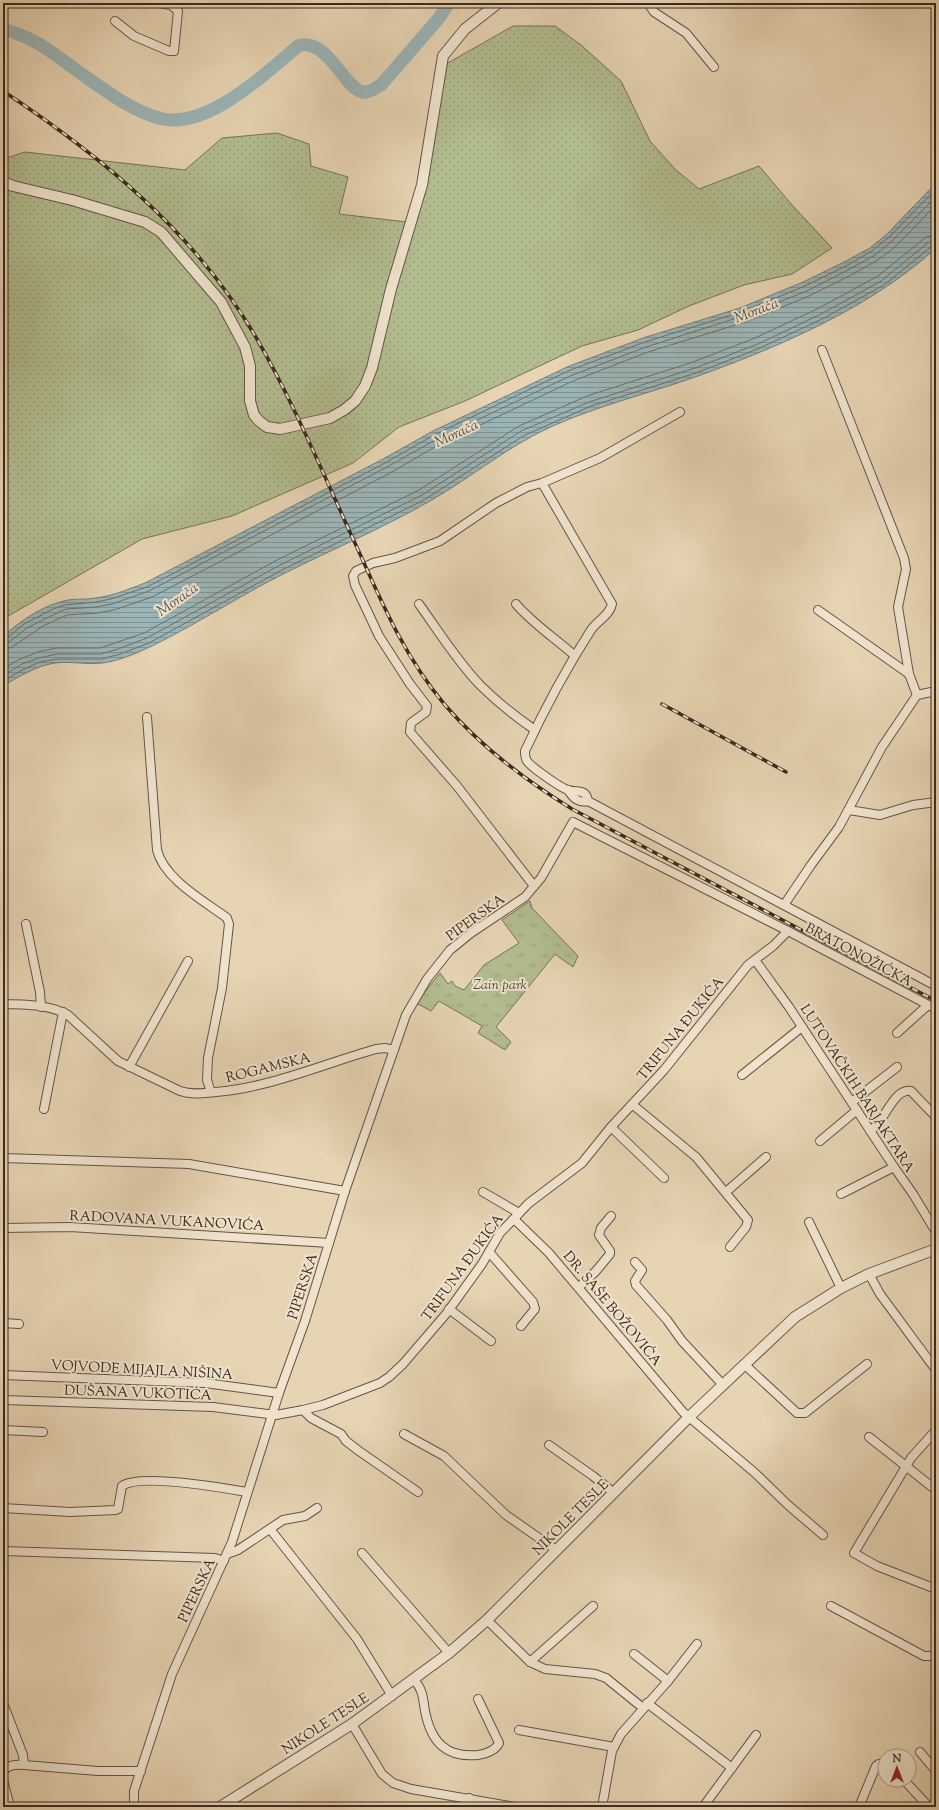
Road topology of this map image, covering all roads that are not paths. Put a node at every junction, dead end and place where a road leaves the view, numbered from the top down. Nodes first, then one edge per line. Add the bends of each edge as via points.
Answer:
1 (158, 3) edge
2 (498, 3) edge
3 (648, 3) edge
4 (115, 21) dead end
5 (714, 67) dead end
6 (3, 182) edge
7 (822, 350) dead end
8 (680, 412) dead end
9 (542, 483) junction
10 (419, 604) dead end
11 (516, 604) dead end
12 (818, 610) dead end
13 (574, 655) junction
14 (909, 674) junction
15 (936, 690) edge
16 (917, 695) junction
17 (147, 717) dead end
18 (535, 730) junction
19 (936, 802) edge
20 (849, 810) junction
21 (534, 886) junction
22 (784, 905) junction
23 (26, 924) dead end
24 (788, 932) junction
25 (755, 960) junction
26 (188, 961) dead end
27 (936, 986) edge
28 (3, 1004) edge
29 (928, 1005) junction
30 (41, 1007) junction
31 (936, 1009) edge
32 (63, 1012) junction
33 (802, 1027) junction
34 (897, 1033) dead end
35 (394, 1050) junction
36 (897, 1066) dead end
37 (129, 1067) junction
38 (742, 1074) dead end
39 (211, 1092) junction
40 (852, 1102) junction
41 (633, 1105) junction
42 (44, 1109) dead end
43 (857, 1110) junction
44 (936, 1117) edge
45 (611, 1127) junction
46 (870, 1131) junction
47 (820, 1141) dead end
48 (766, 1157) dead end
49 (3, 1158) edge
50 (894, 1167) junction
51 (664, 1178) dead end
52 (345, 1191) junction
53 (483, 1192) dead end
54 (726, 1192) junction
55 (841, 1194) dead end
56 (516, 1216) junction
57 (610, 1216) dead end
58 (809, 1222) dead end
59 (3, 1228) edge
60 (936, 1232) edge
61 (329, 1243) junction
62 (730, 1247) dead end
63 (936, 1248) edge
64 (489, 1252) junction
65 (635, 1262) dead end
66 (869, 1274) junction
67 (579, 1287) junction
68 (841, 1288) junction
69 (450, 1309) junction
70 (3, 1323) edge
71 (19, 1324) dead end
72 (521, 1326) dead end
73 (491, 1341) dead end
74 (744, 1364) junction
75 (867, 1364) dead end
76 (936, 1370) edge
77 (3, 1375) edge
78 (723, 1385) junction
79 (279, 1393) junction
80 (3, 1400) edge
81 (303, 1410) junction
82 (272, 1415) junction
83 (689, 1417) junction
84 (3, 1430) edge
85 (936, 1430) edge
86 (44, 1432) dead end
87 (404, 1434) dead end
88 (869, 1437) dead end
89 (549, 1445) dead end
90 (906, 1466) junction
91 (936, 1490) edge
92 (247, 1492) junction
93 (418, 1492) dead end
94 (614, 1493) junction
95 (3, 1508) edge
96 (317, 1508) dead end
97 (270, 1529) junction
98 (823, 1535) dead end
99 (556, 1550) junction
100 (3, 1551) edge
101 (362, 1553) dead end
102 (226, 1558) junction
103 (936, 1589) edge
104 (592, 1606) dead end
105 (831, 1606) dead end
106 (487, 1620) junction
107 (697, 1644) dead end
108 (449, 1653) junction
109 (634, 1654) dead end
110 (936, 1656) edge
111 (530, 1662) junction
112 (414, 1680) junction
113 (668, 1681) junction
114 (392, 1696) junction
115 (478, 1699) dead end
116 (3, 1703) edge
117 (645, 1706) junction
118 (352, 1724) junction
119 (519, 1730) dead end
120 (756, 1735) dead end
121 (614, 1747) junction
122 (920, 1752) dead end
123 (24, 1765) junction
124 (877, 1765) edge
125 (732, 1768) junction
126 (936, 1770) edge
127 (141, 1771) junction
128 (3, 1772) edge
129 (3, 1780) edge
130 (911, 1788) edge
131 (469, 1798) junction
132 (10, 1807) edge
133 (134, 1807) edge
134 (220, 1807) edge
135 (467, 1807) edge
136 (515, 1807) edge
137 (602, 1807) edge
138 (703, 1807) edge
139 (859, 1807) edge
140 (929, 1807) edge

1 - 4 street via 171,5 178,11 174,51 134,36
2 - 6 street via 465,29 443,56 422,186 391,289 372,368 365,386 355,401 330,418 280,429 267,427 259,421 250,401 250,366 245,347 221,302 161,232 145,222
3 - 5 street via 654,12 686,33
7 - 14 street via 904,558 906,569 898,607
8 - 9 street via 600,458
9 - 13 street via 612,604
9 - 21 street via 526,487 496,503 440,541 373,563 356,571 353,576 379,636 427,706 426,712 411,723 410,732 457,786
10 - 18 street via 480,686
11 - 13 street via 528,619
12 - 14 street
13 - 18 street
14 - 16 street
15 - 16 street
16 - 20 street via 882,747
17 - 39 street via 157,850 160,859 176,879 227,918 229,924 222,988 208,1058 207,1080
18 - 22 street via 525,752 525,758 534,768 568,790 581,791 588,801
19 - 20 street via 880,815
20 - 22 street
21 - 24 street, PIPERSKA via 575,820
21 - 35 street, PIPERSKA via 525,897 462,939 440,962 406,1015
22 - 27 street
23 - 30 street
24 - 25 street, BRATONOŽIĆKA
24 - 29 street, BRATONOŽIĆKA
25 - 33 street, LUTOVAČKIH BARJAKTARA
25 - 41 street, TRIFUNA ĐUKIĆA via 748,965
26 - 37 street
28 - 30 street, ROGAMSKA
29 - 31 street, BRATONOŽIĆKA
29 - 34 street
30 - 32 street, ROGAMSKA
32 - 37 street, ROGAMSKA via 118,1061
32 - 42 street
33 - 38 street
33 - 40 street, LUTOVAČKIH BARJAKTARA
35 - 39 street, ROGAMSKA via 376,1049 264,1084
35 - 52 street, PIPERSKA
36 - 40 street
37 - 39 street, ROGAMSKA via 185,1092
40 - 43 street, LUTOVAČKIH BARJAKTARA
41 - 45 street, TRIFUNA ĐUKIĆA
41 - 54 street via 696,1157
43 - 46 street, LUTOVAČKIH BARJAKTARA
43 - 47 street
44 - 46 street via 911,1091 905,1091 898,1094 885,1115
45 - 51 street
45 - 56 street, TRIFUNA ĐUKIĆA via 582,1163
46 - 50 street, LUTOVAČKIH BARJAKTARA
48 - 54 street
49 - 52 street via 189,1164
50 - 55 street
50 - 60 street, LUTOVAČKIH BARJAKTARA
52 - 61 street, PIPERSKA
53 - 56 street, DR. SAŠE BOŽOVIĆA
54 - 62 street via 748,1220 746,1227
56 - 64 street, TRIFUNA ĐUKIĆA via 500,1233
56 - 67 street, DR. SAŠE BOŽOVIĆA
57 - 67 street via 599,1235 610,1254
58 - 68 street
59 - 61 street, RADOVANA VUKANOVIĆA via 70,1227
61 - 79 street, PIPERSKA
63 - 66 street, NIKOLE TESLE
64 - 69 street, TRIFUNA ĐUKIĆA
64 - 72 street via 533,1302 535,1309
65 - 78 street via 642,1270 635,1280 636,1285 682,1341
66 - 68 street, NIKOLE TESLE
66 - 76 street via 880,1294
67 - 83 street, DR. SAŠE BOŽOVIĆA
68 - 74 street, NIKOLE TESLE via 795,1317
69 - 73 street
69 - 81 street, TRIFUNA ĐUKIĆA via 389,1377 324,1405
70 - 71 street
74 - 75 street via 801,1414
74 - 78 street, NIKOLE TESLE
77 - 79 street, VOJVODE MIJAJLA NIŠINA via 205,1383
78 - 83 street, NIKOLE TESLE
79 - 82 street, PIPERSKA
80 - 82 street, DUŠANA VUKOTIĆA via 213,1407
81 - 82 street, TRIFUNA ĐUKIĆA
81 - 93 street via 306,1415 341,1434 359,1451
82 - 92 street, PIPERSKA
83 - 94 street, NIKOLE TESLE
83 - 98 street, DR. SAŠE BOŽOVIĆA
84 - 86 street
85 - 90 street
87 - 99 street via 444,1456 506,1515
88 - 90 street
89 - 94 street
90 - 91 street
90 - 103 street via 854,1553 890,1571
92 - 95 street via 164,1481 129,1482 122,1486 116,1510 70,1512
92 - 102 street, PIPERSKA
94 - 99 street, NIKOLE TESLE
96 - 97 street via 306,1516 283,1520
97 - 102 street
97 - 114 street via 357,1638
99 - 106 street, NIKOLE TESLE
100 - 102 street
101 - 108 street
102 - 127 street, PIPERSKA via 172,1674
104 - 111 street
105 - 110 street via 924,1656
106 - 108 street, NIKOLE TESLE
106 - 111 street
107 - 113 street
108 - 112 street, NIKOLE TESLE
109 - 113 street
111 - 117 street via 545,1669 595,1674 606,1678
112 - 114 street, NIKOLE TESLE
112 - 115 street via 422,1691 434,1738 450,1752 458,1755 481,1754 495,1748 499,1743
113 - 117 street
114 - 118 street, NIKOLE TESLE
116 - 123 street via 23,1755
117 - 121 street via 621,1734
117 - 125 street
118 - 131 street via 389,1781 411,1789
118 - 134 street, NIKOLE TESLE
119 - 121 street
120 - 125 street
121 - 137 street
122 - 126 street
123 - 127 street via 98,1771
123 - 128 street via 17,1764
124 - 139 street
125 - 138 street
127 - 133 street, PIPERSKA via 134,1790
129 - 132 street
130 - 140 street
131 - 135 street
131 - 136 street

